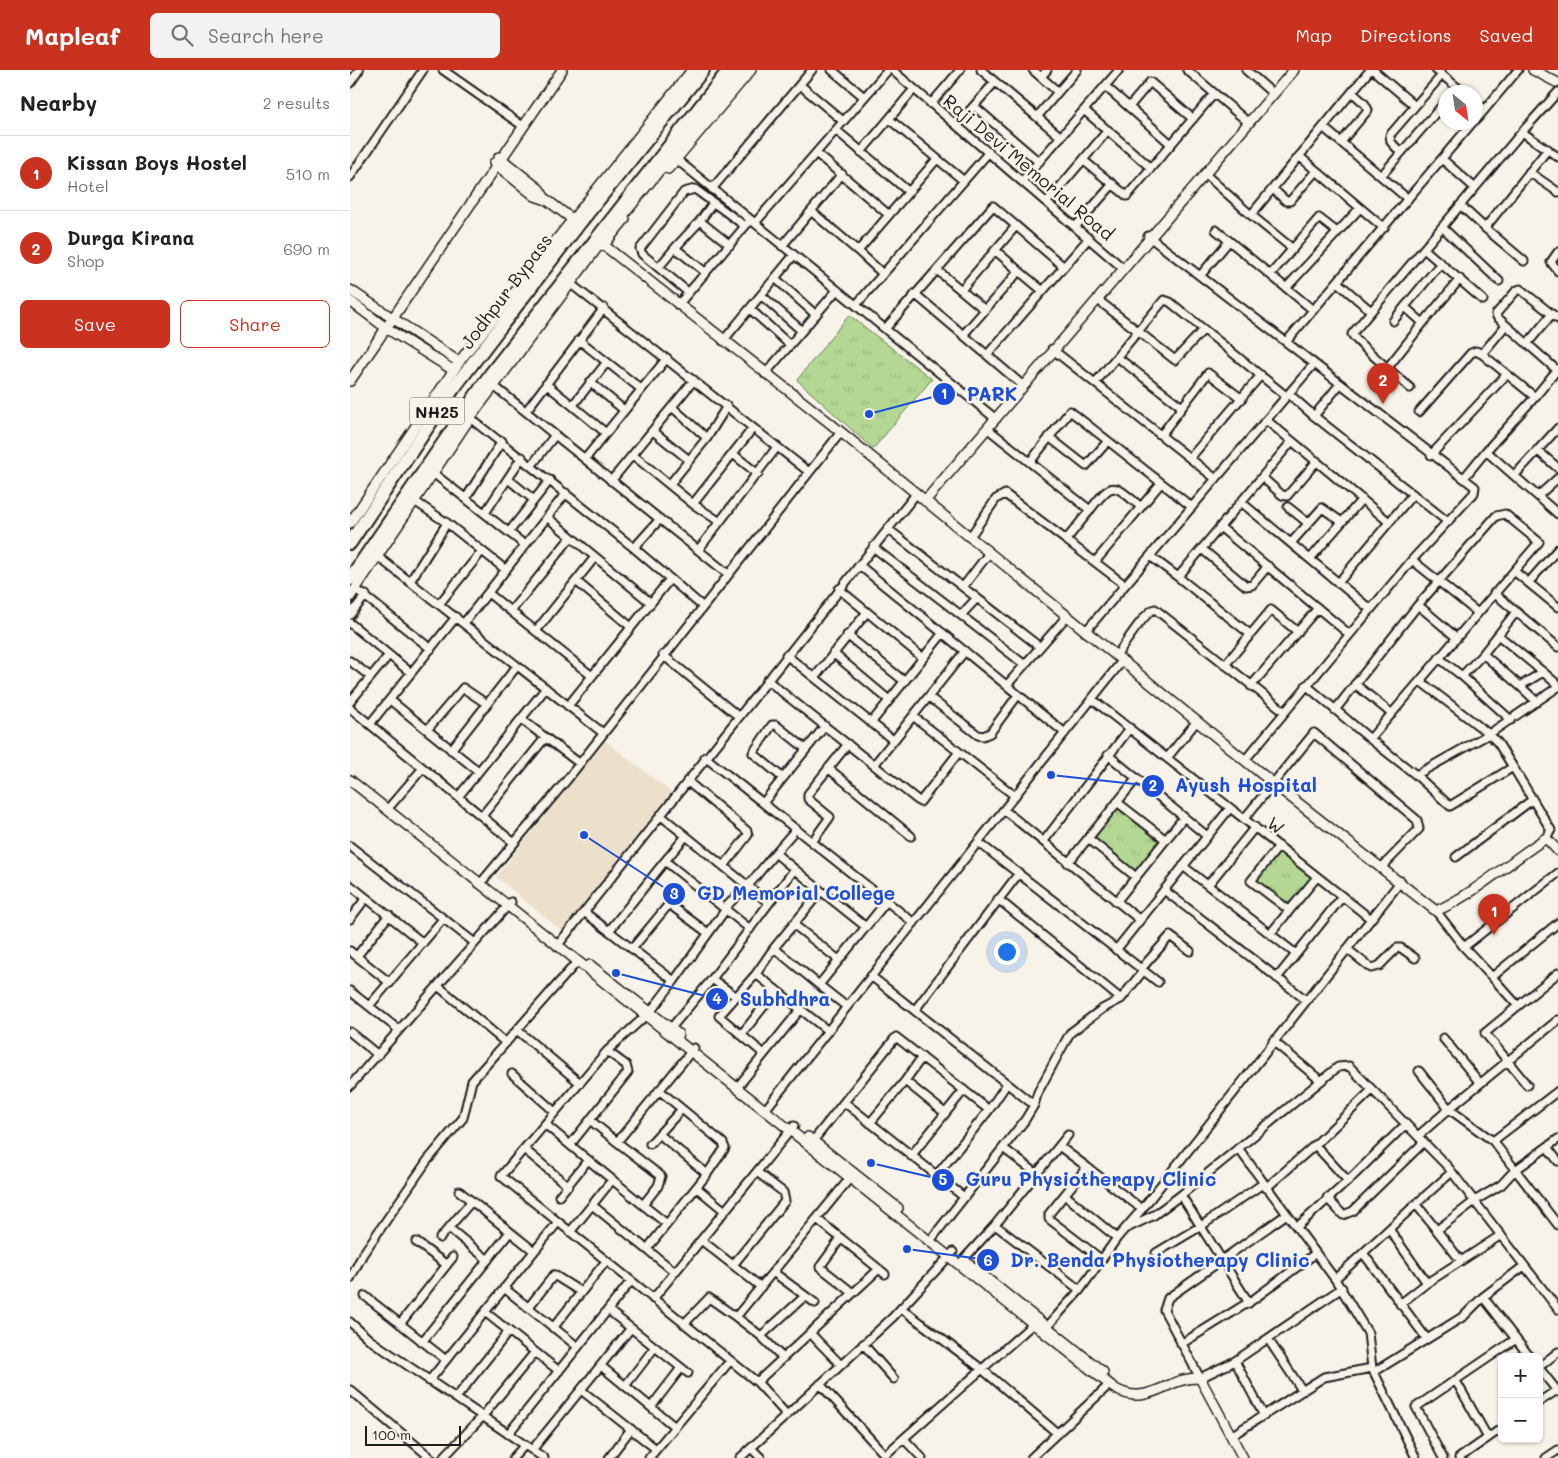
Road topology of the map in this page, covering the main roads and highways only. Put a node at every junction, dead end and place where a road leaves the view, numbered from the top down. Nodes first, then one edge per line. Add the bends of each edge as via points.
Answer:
1 (702, 70) edge
2 (729, 70) edge
3 (350, 543) edge
4 (353, 584) edge

1 - 3 highway, Jodhpur Bypass / NH25 via 438,409
2 - 4 highway via 471,402

